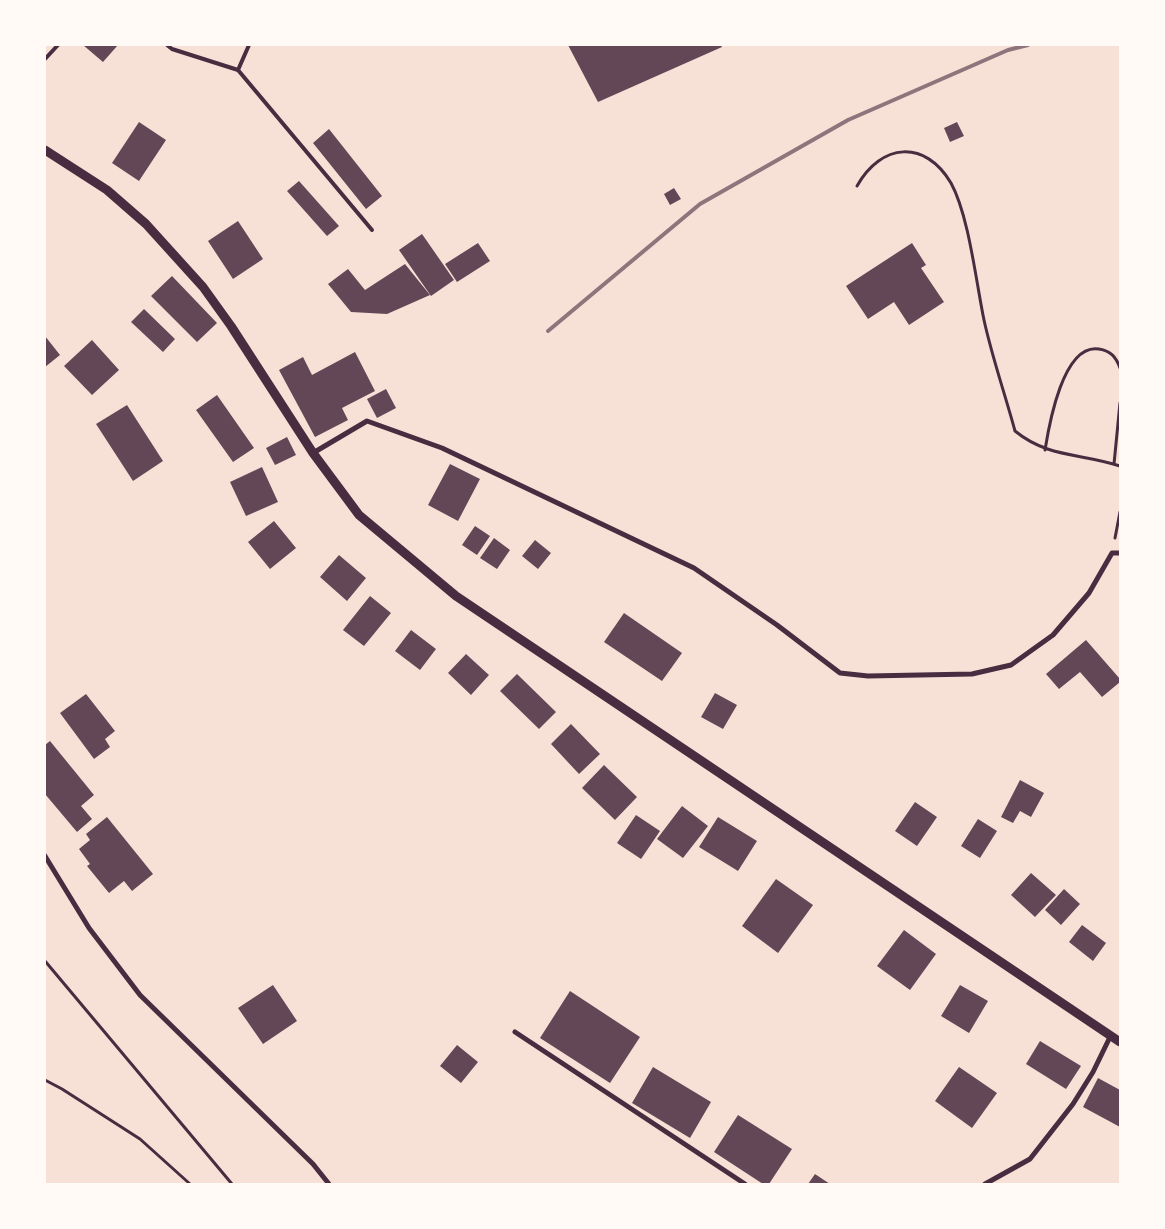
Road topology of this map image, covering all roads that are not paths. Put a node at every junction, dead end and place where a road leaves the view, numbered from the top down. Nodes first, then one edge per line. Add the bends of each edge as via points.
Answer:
1 (58, 45) edge
2 (167, 45) edge
3 (249, 45) edge
4 (45, 59) edge
5 (238, 70) junction
6 (45, 150) edge
7 (372, 230) dead end
8 (313, 453) junction
9 (1120, 553) edge
10 (45, 856) edge
11 (515, 1032) dead end
12 (1110, 1035) junction
13 (1120, 1042) edge
14 (329, 1184) edge
15 (746, 1184) edge
16 (985, 1184) edge

1 - 4 lane
2 - 5 lane
3 - 5 lane
5 - 7 lane
6 - 8 street via 107,190 146,224 203,287
8 - 9 street via 367,421 442,448 694,568 840,673 868,676 972,674 1011,665 1054,635 1089,594 1112,553
8 - 12 street via 359,515 456,596
10 - 14 street via 89,928 140,995 313,1164
11 - 15 street
12 - 13 street
12 - 16 street via 1093,1072 1073,1104 1030,1159

